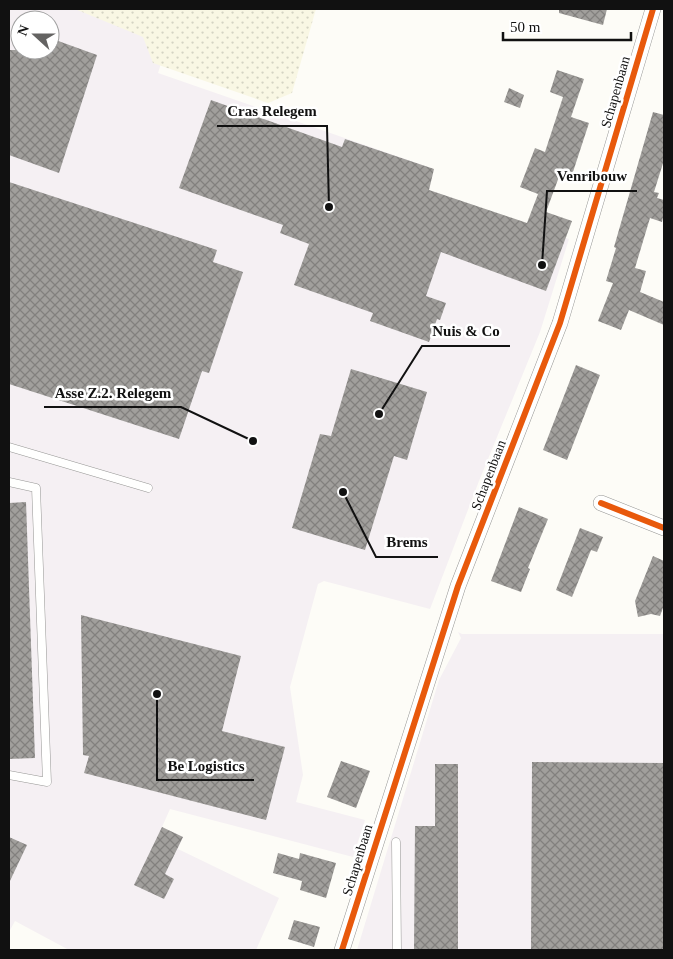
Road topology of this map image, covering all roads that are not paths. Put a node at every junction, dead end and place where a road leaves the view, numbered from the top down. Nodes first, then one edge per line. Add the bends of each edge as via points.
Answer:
1 (653, 9) edge
2 (9, 447) edge
3 (9, 482) edge
4 (148, 488) dead end
5 (601, 503) dead end
6 (664, 528) edge
7 (9, 775) edge
8 (396, 842) dead end
9 (342, 950) edge
10 (396, 950) edge

1 - 9 street, Schapenbaan via 560,323 458,586
2 - 4 lane
3 - 7 lane via 36,488 47,782
5 - 6 street
8 - 10 lane

